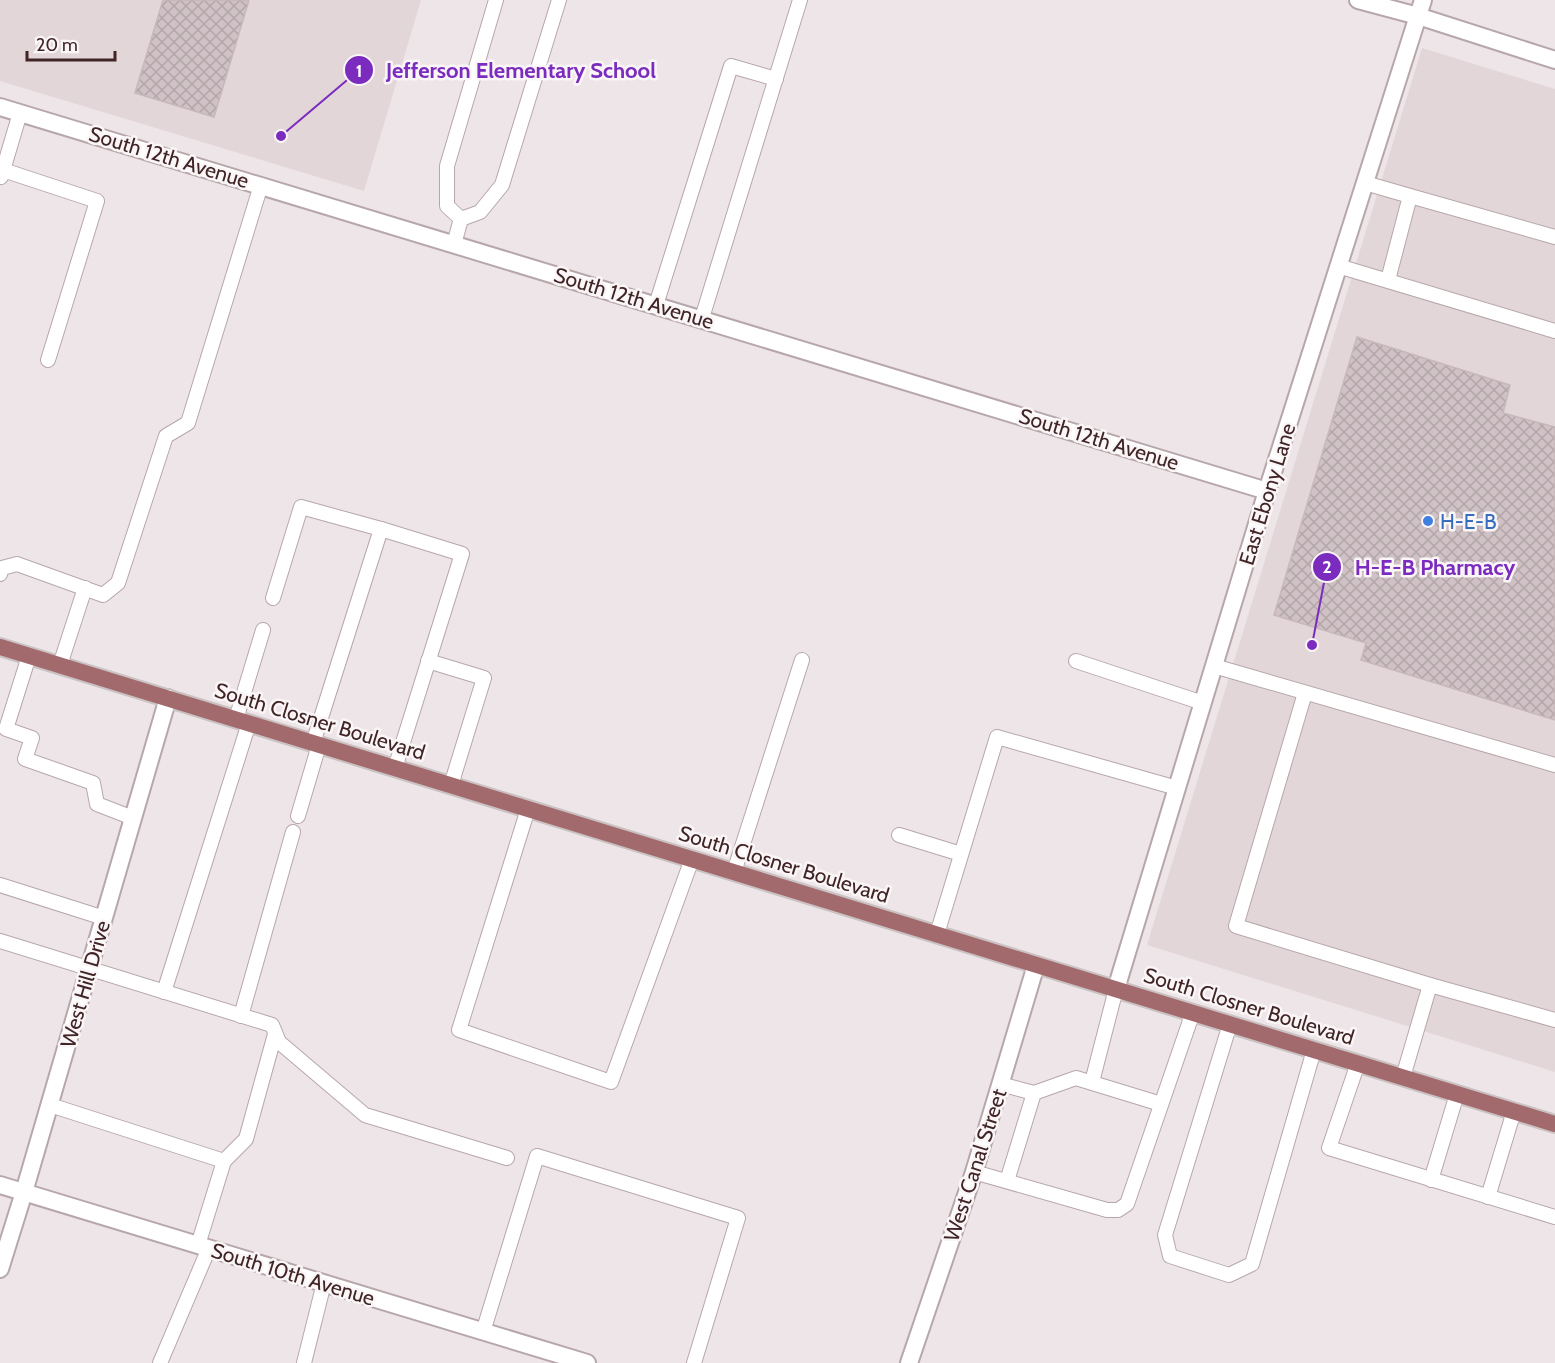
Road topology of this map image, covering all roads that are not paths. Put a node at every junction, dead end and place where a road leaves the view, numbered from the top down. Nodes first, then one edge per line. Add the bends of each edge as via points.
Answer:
1 (496, 0) edge
2 (559, 0) edge
3 (800, 0) edge
4 (1358, 0) edge
5 (1423, 0) edge
6 (1418, 16) junction
7 (1555, 60) edge
8 (776, 79) junction
9 (0, 107) edge
10 (20, 113) junction
11 (1, 175) edge
12 (1365, 183) junction
13 (261, 185) junction
14 (1410, 196) junction
15 (461, 219) junction
16 (1555, 237) edge
17 (454, 244) junction
18 (1338, 266) junction
19 (1388, 280) junction
20 (656, 305) junction
21 (702, 318) junction
22 (1555, 331) edge
23 (48, 360) dead end
24 (1267, 490) junction
25 (381, 529) junction
26 (0, 574) edge
27 (85, 588) junction
28 (273, 598) dead end
29 (263, 630) dead end
30 (0, 647) edge
31 (29, 656) junction
32 (802, 660) dead end
33 (428, 661) junction
34 (1076, 661) dead end
35 (60, 665) junction
36 (1214, 666) junction
37 (1305, 693) junction
38 (168, 698) junction
39 (1203, 703) junction
40 (242, 721) junction
41 (316, 744) junction
42 (1555, 765) edge
43 (395, 768) junction
44 (451, 785) junction
45 (1177, 788) junction
46 (528, 808) junction
47 (298, 816) dead end
48 (133, 818) junction
49 (293, 832) dead end
50 (900, 835) dead end
51 (961, 854) junction
52 (692, 859) junction
53 (734, 872) junction
54 (0, 885) edge
55 (104, 918) junction
56 (937, 934) junction
57 (0, 941) edge
58 (1036, 965) junction
59 (89, 968) junction
60 (1430, 985) junction
61 (1116, 989) junction
62 (164, 992) junction
63 (1192, 1012) junction
64 (241, 1016) junction
65 (1555, 1020) edge
66 (1230, 1024) junction
67 (275, 1034) junction
68 (1314, 1050) junction
69 (1358, 1063) junction
70 (1402, 1077) junction
71 (1092, 1082) junction
72 (1000, 1084) junction
73 (1034, 1093) junction
74 (1457, 1094) junction
75 (1161, 1104) junction
76 (50, 1105) junction
77 (1514, 1111) junction
78 (1555, 1124) edge
79 (507, 1158) dead end
80 (224, 1161) junction
81 (974, 1172) junction
82 (1431, 1180) junction
83 (1007, 1181) junction
84 (0, 1185) edge
85 (24, 1192) junction
86 (1488, 1197) junction
87 (1555, 1217) edge
88 (204, 1247) junction
89 (0, 1269) edge
90 (324, 1283) junction
91 (483, 1332) junction
92 (160, 1363) edge
93 (304, 1363) edge
94 (587, 1363) edge
95 (694, 1363) edge
96 (909, 1363) edge

1 - 15 lane via 447,166 447,206
2 - 15 lane via 502,185 480,212
3 - 8 lane
4 - 6 street
5 - 6 street, East Ebony Lane
6 - 7 street
6 - 12 street, East Ebony Lane
8 - 20 lane via 731,66
8 - 21 lane
9 - 10 street, South 12th Avenue
10 - 11 lane
10 - 13 street, South 12th Avenue
11 - 23 lane via 97,201
12 - 14 lane
12 - 18 street, East Ebony Lane
13 - 17 street, South 12th Avenue
13 - 27 lane via 188,423 166,436 118,583 103,594
14 - 16 lane
14 - 19 lane
15 - 17 lane
17 - 20 street, South 12th Avenue
18 - 19 lane
18 - 24 street, East Ebony Lane
19 - 22 lane
20 - 21 street, South 12th Avenue
21 - 24 street, South 12th Avenue
24 - 36 street, East Ebony Lane
25 - 28 lane via 301,507
25 - 33 lane via 462,554
25 - 41 lane
26 - 27 lane via 2,568 17,564
27 - 35 lane
29 - 40 lane
30 - 31 main road, South Closner Boulevard
31 - 35 main road, South Closner Boulevard
31 - 48 lane via 6,729 32,738 25,759 93,783 97,804
32 - 53 lane
33 - 43 lane
33 - 44 lane via 484,678
34 - 39 lane
35 - 38 main road, South Closner Boulevard
36 - 37 lane
36 - 39 street, East Ebony Lane
37 - 42 lane
37 - 60 lane via 1236,926
38 - 40 main road, South Closner Boulevard
38 - 48 street, West Hill Drive
39 - 45 street, East Ebony Lane
40 - 41 main road, South Closner Boulevard
40 - 62 lane
41 - 43 main road, South Closner Boulevard
41 - 47 lane
43 - 44 main road, South Closner Boulevard
44 - 46 main road, South Closner Boulevard
45 - 51 lane via 997,737
45 - 61 street, East Ebony Lane
46 - 52 main road, South Closner Boulevard
46 - 52 lane via 459,1030 611,1082
48 - 55 street, West Hill Drive
49 - 64 lane
50 - 51 lane
51 - 56 lane
52 - 53 main road, South Closner Boulevard
53 - 56 main road, South Closner Boulevard
54 - 55 lane
55 - 59 street, West Hill Drive
56 - 58 main road, South Closner Boulevard
57 - 59 lane
58 - 61 main road, South Closner Boulevard
58 - 72 street, West Canal Street
59 - 62 lane
59 - 76 street, West Hill Drive
60 - 65 lane
60 - 70 lane
61 - 63 main road, South Closner Boulevard
61 - 71 lane
62 - 64 lane
63 - 66 main road, South Closner Boulevard
63 - 75 lane
64 - 67 lane via 272,1025
66 - 68 main road, South Closner Boulevard
66 - 68 lane via 1165,1235 1170,1256 1229,1275 1252,1264
67 - 79 lane via 279,1042 365,1115
67 - 80 lane via 246,1139
68 - 69 main road, South Closner Boulevard
69 - 70 main road, South Closner Boulevard
69 - 82 lane via 1329,1148
70 - 74 main road, South Closner Boulevard
71 - 73 lane via 1076,1078
71 - 75 lane
72 - 73 lane
72 - 81 street, West Canal Street
73 - 83 lane
74 - 77 main road, South Closner Boulevard
74 - 82 lane
75 - 83 lane via 1127,1204 1118,1210
76 - 80 lane
76 - 85 street, West Hill Drive
77 - 78 main road, South Closner Boulevard
77 - 86 lane
80 - 88 lane
81 - 83 lane
81 - 96 street, West Canal Street
82 - 86 lane
84 - 85 street, South 10th Avenue
85 - 88 street, South 10th Avenue
85 - 89 street, West Hill Drive
86 - 87 lane
88 - 90 street, South 10th Avenue
88 - 92 lane
90 - 91 street, South 10th Avenue
90 - 93 lane
91 - 94 street, South 10th Avenue
91 - 95 lane via 537,1156 738,1218

